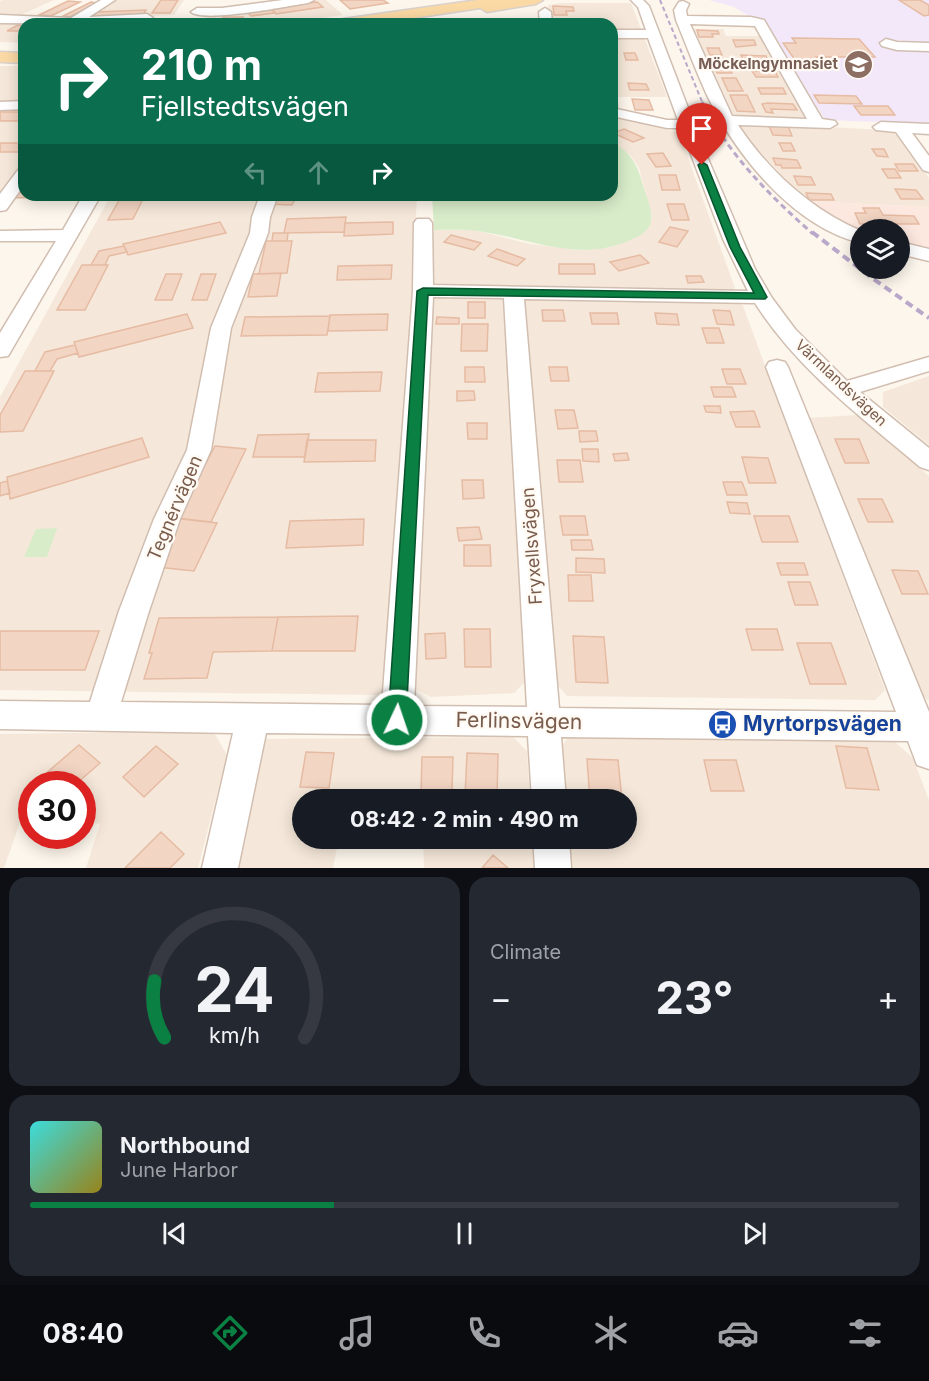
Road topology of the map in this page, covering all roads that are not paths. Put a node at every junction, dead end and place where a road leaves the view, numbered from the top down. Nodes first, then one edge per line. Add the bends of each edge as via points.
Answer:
1 (110, 0) edge
2 (212, 0) edge
3 (308, 0) edge
4 (507, 0) edge
5 (637, 0) edge
6 (683, 4) dead end
7 (202, 12) edge
8 (542, 12) edge
9 (79, 18) edge
10 (384, 18) edge
11 (461, 18) edge
12 (0, 19) edge
13 (18, 20) edge
14 (682, 20) junction
15 (618, 34) edge
16 (653, 34) junction
17 (886, 43) dead end
18 (929, 47) edge
19 (18, 54) edge
20 (0, 56) edge
21 (18, 58) edge
22 (18, 105) edge
23 (0, 106) edge
24 (618, 113) edge
25 (728, 120) junction
26 (686, 124) junction
27 (881, 127) dead end
28 (901, 128) junction
29 (929, 129) edge
30 (929, 167) edge
31 (18, 181) edge
32 (89, 201) edge
33 (267, 201) edge
34 (0, 206) edge
35 (423, 223) dead end
36 (850, 234) edge
37 (69, 235) junction
38 (0, 236) edge
39 (910, 250) edge
40 (929, 255) edge
41 (423, 291) junction
42 (514, 292) junction
43 (761, 297) junction
44 (0, 351) edge
45 (929, 364) edge
46 (777, 368) dead end
47 (844, 389) junction
48 (929, 461) edge
49 (0, 716) edge
50 (101, 716) junction
51 (253, 718) junction
52 (397, 720) junction
53 (544, 722) junction
54 (926, 736) edge
55 (548, 789) edge
56 (552, 849) edge
57 (220, 868) edge
58 (553, 868) edge

1 - 9 street
2 - 7 street
3 - 7 street
4 - 10 main road
5 - 16 street, Värmlandsvägen
6 - 14 street
8 - 11 main road
12 - 13 street
14 - 25 street
14 - 25 street via 760,23 824,123
15 - 16 street
16 - 26 street, Värmlandsvägen
17 - 18 street
19 - 20 main road
20 - 21 main road
22 - 23 street
24 - 26 street
25 - 36 street via 764,166 810,212
26 - 43 street, Värmlandsvägen via 735,247
27 - 28 street
28 - 29 street
28 - 30 street
31 - 34 street
32 - 37 street
33 - 50 street, Tegnérvägen via 259,233 221,328 199,450 167,519
35 - 41 street
37 - 38 street
37 - 44 street
39 - 40 street
41 - 42 street
41 - 52 street
42 - 43 street
42 - 53 street, Fryxellsvägen
43 - 47 street, Värmlandsvägen via 797,344
45 - 47 street
46 - 54 street
47 - 48 street, Värmlandsvägen
49 - 50 street, Ferlinsvägen
50 - 51 street, Ferlinsvägen
51 - 52 street, Ferlinsvägen
51 - 57 street
52 - 53 street, Ferlinsvägen
53 - 54 street, Ferlinsvägen
53 - 55 street, Fryxellsvägen
56 - 58 street

